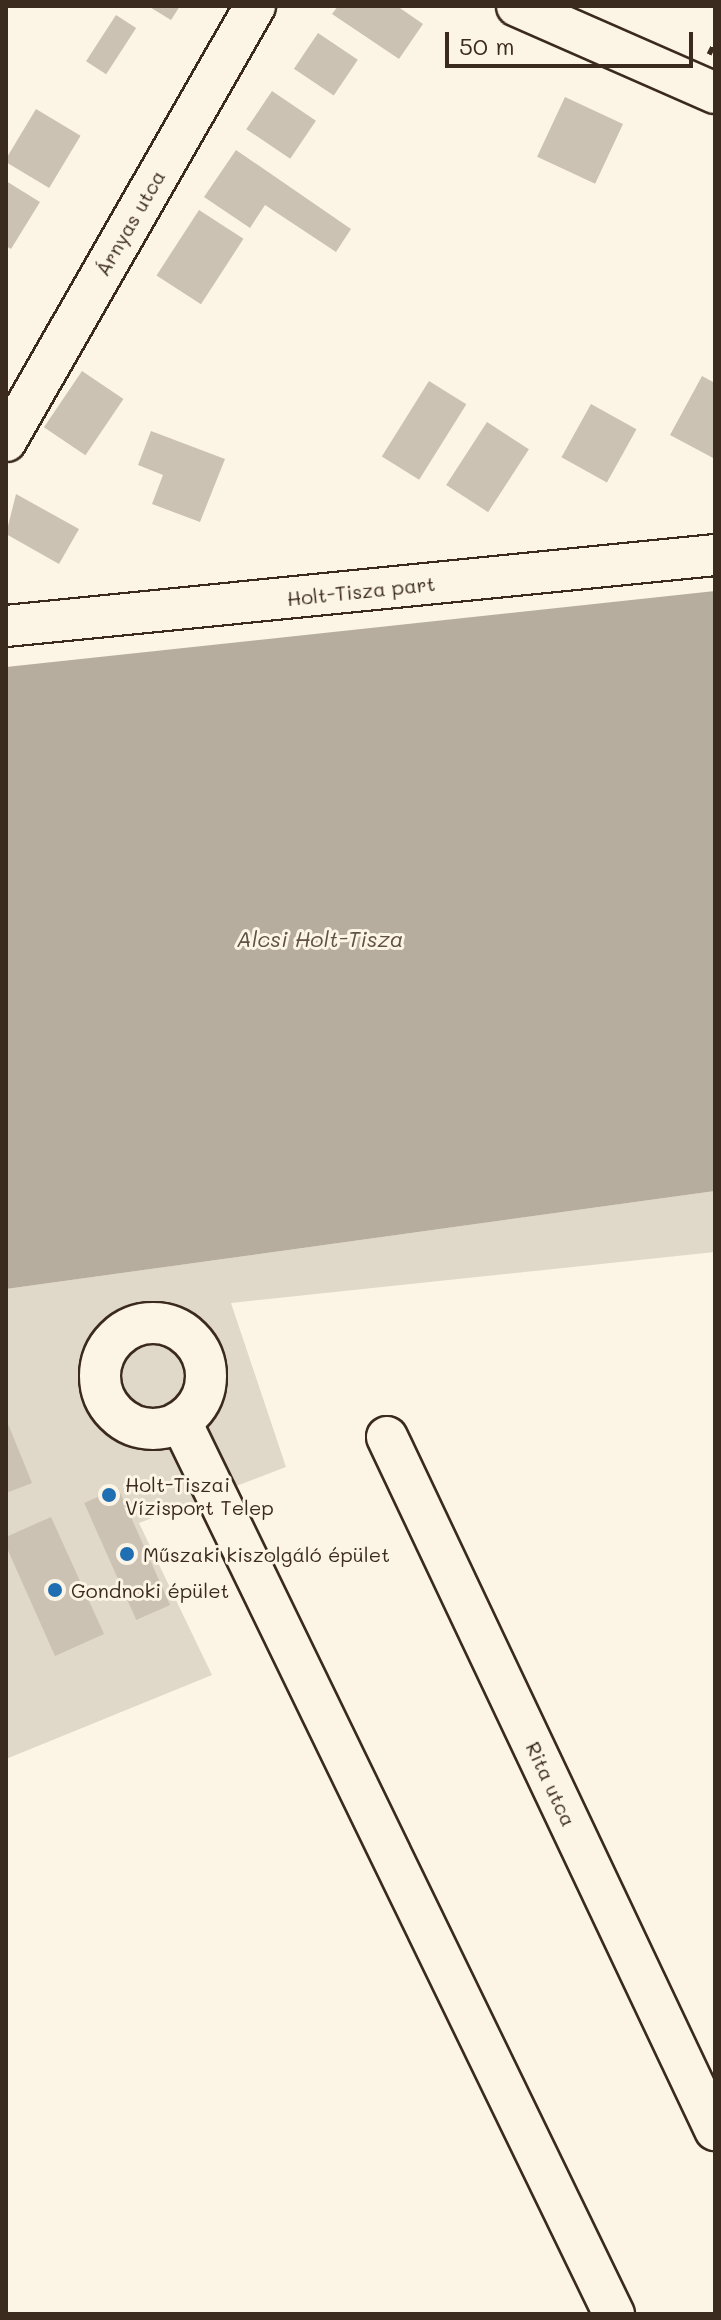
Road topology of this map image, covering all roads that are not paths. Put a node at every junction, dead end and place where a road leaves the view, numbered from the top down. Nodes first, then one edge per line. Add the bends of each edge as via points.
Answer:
1 (255, 6) edge
2 (517, 6) edge
3 (715, 93) edge
4 (6, 441) edge
5 (715, 555) edge
6 (6, 626) edge
7 (181, 1422) dead end
8 (387, 1437) dead end
9 (715, 2130) edge
10 (614, 2314) edge

1 - 4 street, Árnyas utca
2 - 3 street
5 - 6 street, Holt-Tisza part
7 - 10 street
8 - 9 street, Rita utca

